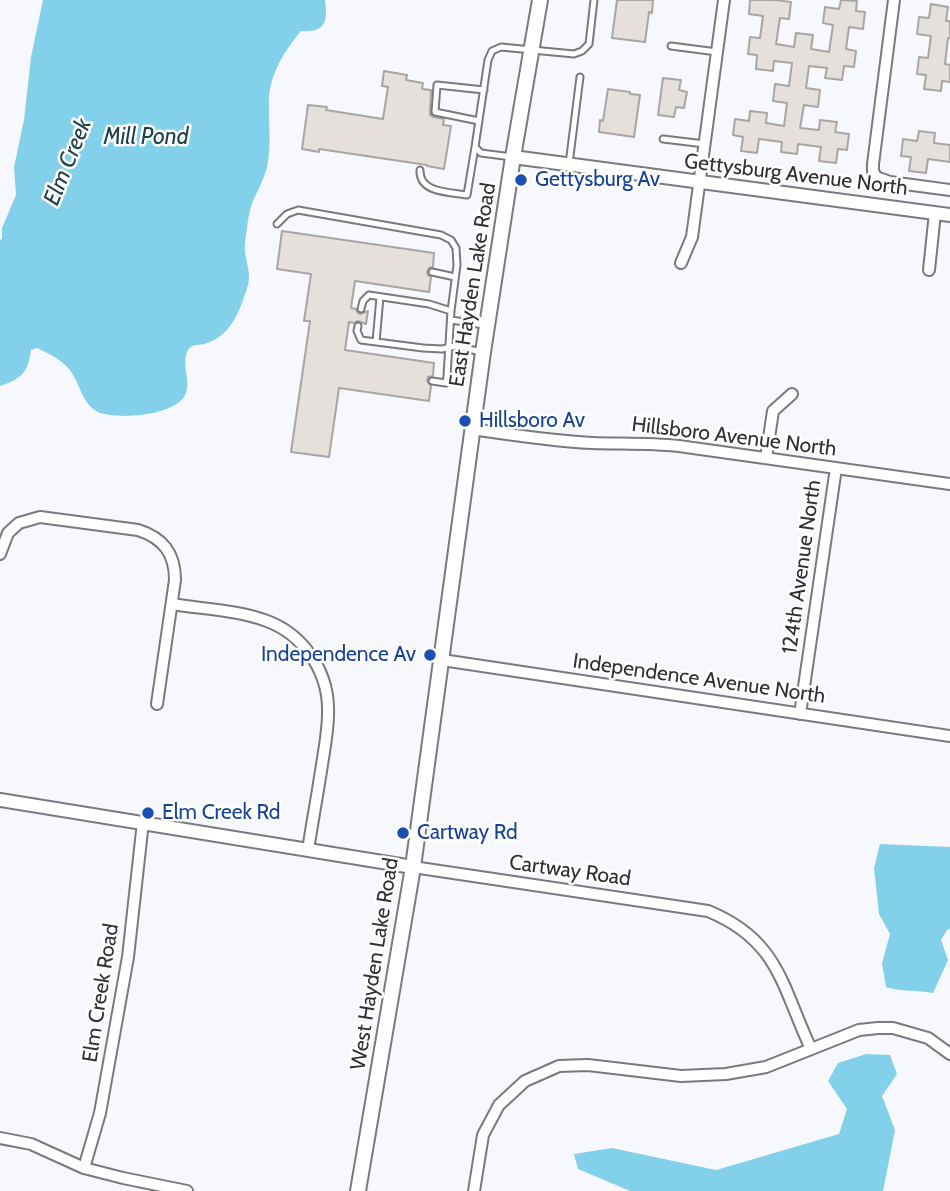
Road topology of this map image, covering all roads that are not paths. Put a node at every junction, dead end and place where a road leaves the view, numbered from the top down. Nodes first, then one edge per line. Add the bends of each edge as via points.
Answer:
1 (540, 0) edge
2 (594, 0) edge
3 (724, 0) edge
4 (894, 0) edge
5 (671, 46) dead end
6 (531, 51) junction
7 (717, 52) junction
8 (580, 77) dead end
9 (484, 90) junction
10 (479, 121) junction
11 (663, 139) dead end
12 (705, 144) junction
13 (475, 148) junction
14 (513, 158) junction
15 (569, 164) junction
16 (420, 170) dead end
17 (698, 182) junction
18 (950, 190) edge
19 (935, 213) junction
20 (950, 215) edge
21 (277, 224) dead end
22 (681, 262) dead end
23 (929, 270) dead end
24 (432, 272) dead end
25 (455, 277) junction
26 (380, 297) junction
27 (360, 309) dead end
28 (451, 311) junction
29 (451, 320) junction
30 (358, 326) dead end
31 (487, 326) junction
32 (376, 342) junction
33 (449, 347) junction
34 (483, 352) junction
35 (432, 381) dead end
36 (792, 394) dead end
37 (472, 429) junction
38 (766, 458) junction
39 (836, 468) junction
40 (950, 484) edge
41 (0, 554) edge
42 (172, 604) junction
43 (442, 660) junction
44 (157, 704) dead end
45 (800, 714) junction
46 (950, 736) edge
47 (0, 800) edge
48 (143, 822) junction
49 (308, 850) junction
50 (413, 867) junction
51 (811, 1049) junction
52 (950, 1054) edge
53 (0, 1138) edge
54 (84, 1168) junction
55 (187, 1191) edge
56 (358, 1191) edge
57 (474, 1191) edge

1 - 6 main road, East Hayden Lake Road
2 - 6 lane via 589,44 582,51
3 - 7 street
4 - 18 street via 873,171 882,180
5 - 7 lane
6 - 9 lane via 501,47 492,51
6 - 14 main road, East Hayden Lake Road
7 - 12 street
8 - 15 lane
9 - 10 lane
9 - 10 lane via 437,85 435,112
10 - 13 lane
11 - 12 lane
12 - 17 street
13 - 14 lane
13 - 16 lane via 467,195 424,185
14 - 15 street, Gettysburg Avenue North
14 - 31 main road, East Hayden Lake Road
15 - 17 street, Gettysburg Avenue North
17 - 19 street, Gettysburg Avenue North
17 - 22 street via 692,237
19 - 20 street, Gettysburg Avenue North
19 - 23 street
21 - 25 lane via 298,210 441,235 456,248
24 - 25 lane
25 - 28 lane
26 - 27 lane via 369,295
26 - 28 lane
26 - 32 lane
28 - 29 lane
29 - 31 lane
29 - 33 lane
30 - 32 lane via 361,340
31 - 34 main road, East Hayden Lake Road
32 - 33 lane
33 - 34 lane
33 - 35 lane via 446,383
34 - 37 main road, East Hayden Lake Road
36 - 38 street via 773,411
37 - 38 street, Hillsboro Avenue North via 566,441 650,443
37 - 43 main road, East Hayden Lake Road
38 - 39 street, Hillsboro Avenue North
39 - 40 street, Hillsboro Avenue North
39 - 45 street, 124th Avenue North
41 - 42 street via 8,533 19,523 40,517 138,530 162,542 170,554 175,567
42 - 44 street
42 - 49 street via 266,620 286,630 316,662 325,683 328,726
43 - 45 street, Independence Avenue North
43 - 50 main road, West Hayden Lake Road
45 - 46 street, Independence Avenue North
47 - 48 street, Cartway Road
48 - 49 street, Cartway Road
48 - 54 street, Elm Creek Road via 128,957 100,1113
49 - 50 street, Cartway Road
50 - 51 street, Cartway Road via 708,911 727,919 760,944 776,966
50 - 56 main road, West Hayden Lake Road
51 - 52 street via 859,1030 893,1028 928,1038
51 - 57 street via 766,1067 726,1074 681,1076 559,1066 525,1082 499,1105 483,1135
53 - 54 street via 31,1144
54 - 55 street

